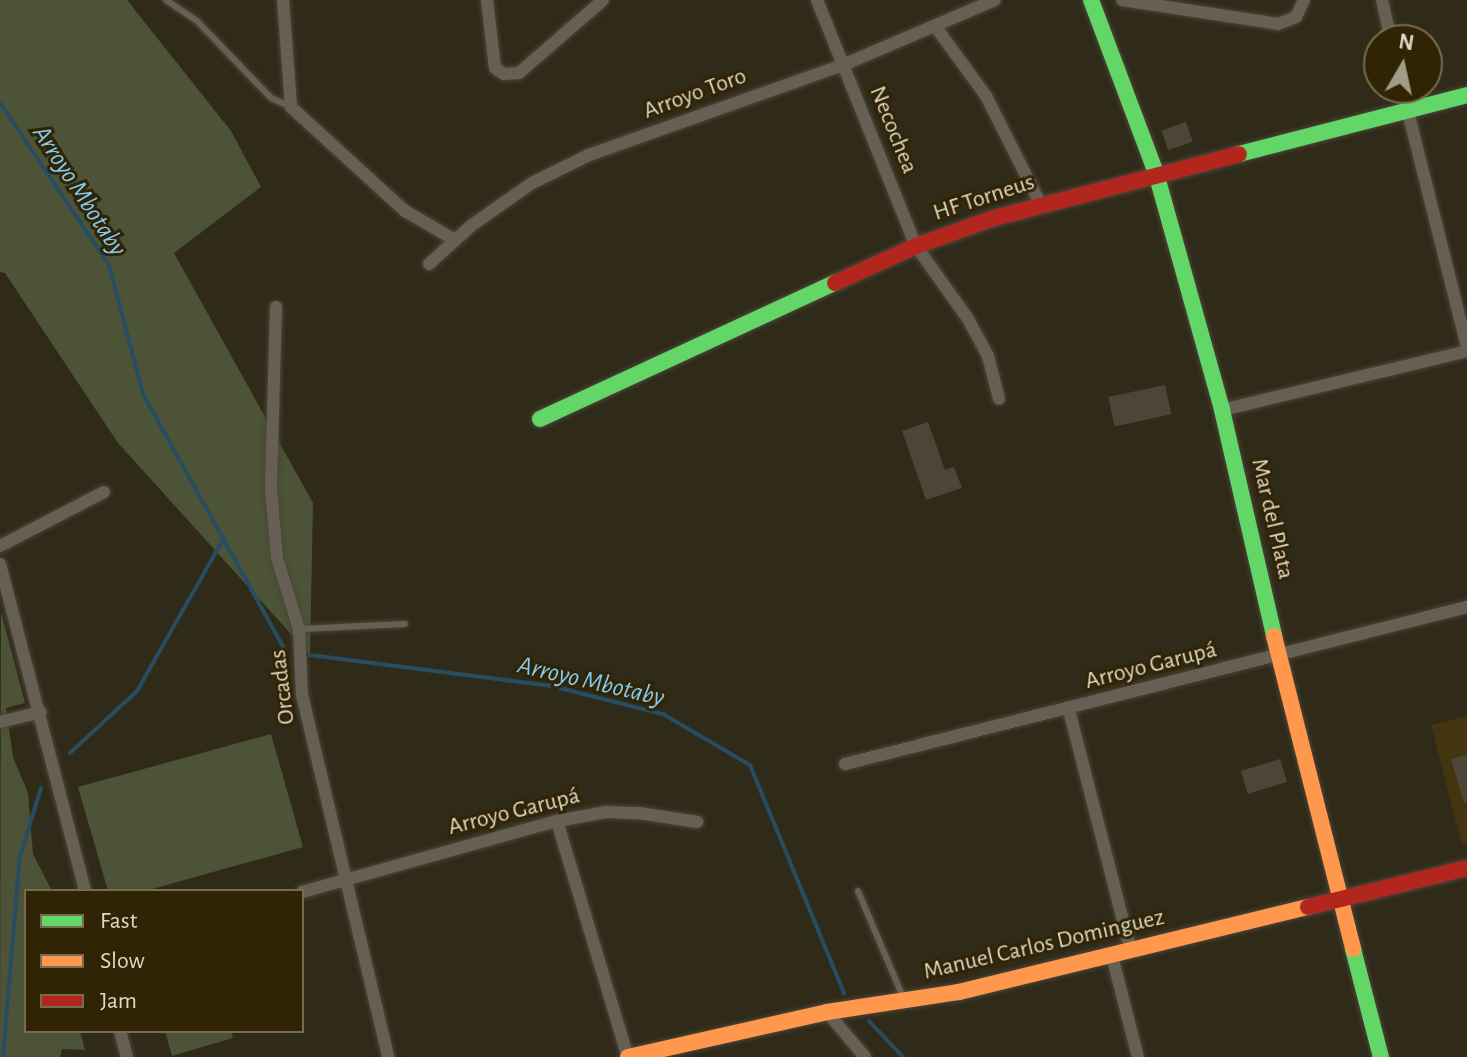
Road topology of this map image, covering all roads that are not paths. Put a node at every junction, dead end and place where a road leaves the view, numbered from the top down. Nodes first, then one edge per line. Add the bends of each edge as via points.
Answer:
1 (166, 0) edge
2 (283, 0) edge
3 (487, 0) edge
4 (603, 0) edge
5 (817, 0) edge
6 (995, 0) edge
7 (1091, 0) edge
8 (1122, 0) edge
9 (1304, 0) edge
10 (1382, 0) edge
11 (1387, 24) edge
12 (935, 26) junction
13 (843, 65) junction
14 (1467, 95) edge
15 (1406, 104) edge
16 (291, 107) junction
17 (1407, 110) junction
18 (1156, 173) junction
19 (1041, 205) junction
20 (455, 240) junction
21 (916, 246) junction
22 (429, 264) dead end
23 (276, 307) dead end
24 (1467, 348) edge
25 (999, 399) dead end
26 (1222, 410) junction
27 (540, 419) dead end
28 (104, 492) dead end
29 (0, 546) edge
30 (0, 564) edge
31 (1467, 607) edge
32 (405, 624) dead end
33 (299, 629) junction
34 (1279, 656) junction
35 (1069, 710) junction
36 (41, 712) junction
37 (0, 722) edge
38 (845, 764) dead end
39 (557, 821) junction
40 (697, 822) dead end
41 (1467, 868) edge
42 (345, 880) junction
43 (85, 889) edge
44 (304, 891) edge
45 (858, 891) dead end
46 (1340, 898) junction
47 (1131, 951) junction
48 (1112, 956) junction
49 (904, 1000) junction
50 (827, 1012) junction
51 (121, 1033) edge
52 (127, 1057) edge
53 (388, 1057) edge
54 (628, 1057) edge
55 (865, 1057) edge
56 (1138, 1057) edge
57 (1381, 1057) edge

1 - 16 lane via 197,21 271,98
2 - 16 street
3 - 4 street via 495,68 504,74 519,73
5 - 13 street, Necochea
6 - 12 street, Arroyo Toro
7 - 18 street, Mar del Plata
8 - 9 street via 1278,24 1296,17
10 - 11 street
12 - 13 street, Arroyo Toro
12 - 19 street via 986,96
13 - 20 street, Arroyo Toro via 589,155 532,183
13 - 21 street, Necochea
14 - 17 street, HF Torneus
15 - 17 street
16 - 20 street via 405,211
17 - 18 street, HF Torneus
17 - 24 street
18 - 19 street, HF Torneus
18 - 26 street, Mar del Plata
19 - 21 street, HF Torneus
20 - 22 street, Arroyo Toro
21 - 25 street, Necochea via 968,319 988,356
21 - 27 street, HF Torneus
23 - 33 street, Orcadas via 271,489 277,558
24 - 26 street
26 - 34 street, Mar del Plata
28 - 29 street
30 - 36 street
31 - 34 street, Arroyo Garupá
32 - 33 lane
33 - 42 street, Orcadas via 302,695
34 - 35 street, Arroyo Garupá
34 - 46 street, Mar del Plata
35 - 38 street, Arroyo Garupá
35 - 47 street
36 - 37 street
36 - 43 street
39 - 40 street, Arroyo Garupá via 606,812
39 - 42 street, Arroyo Garupá
39 - 54 street
41 - 46 street, Manuel Carlos Dominguez
42 - 44 street, Arroyo Garupá
42 - 53 street, Orcadas
45 - 49 lane
46 - 47 street, Manuel Carlos Dominguez
46 - 57 street, Mar del Plata
47 - 48 street, Manuel Carlos Dominguez
48 - 49 street, Manuel Carlos Dominguez
48 - 56 street
49 - 50 street, Manuel Carlos Dominguez
50 - 54 street, Manuel Carlos Dominguez
50 - 55 street
51 - 52 street

